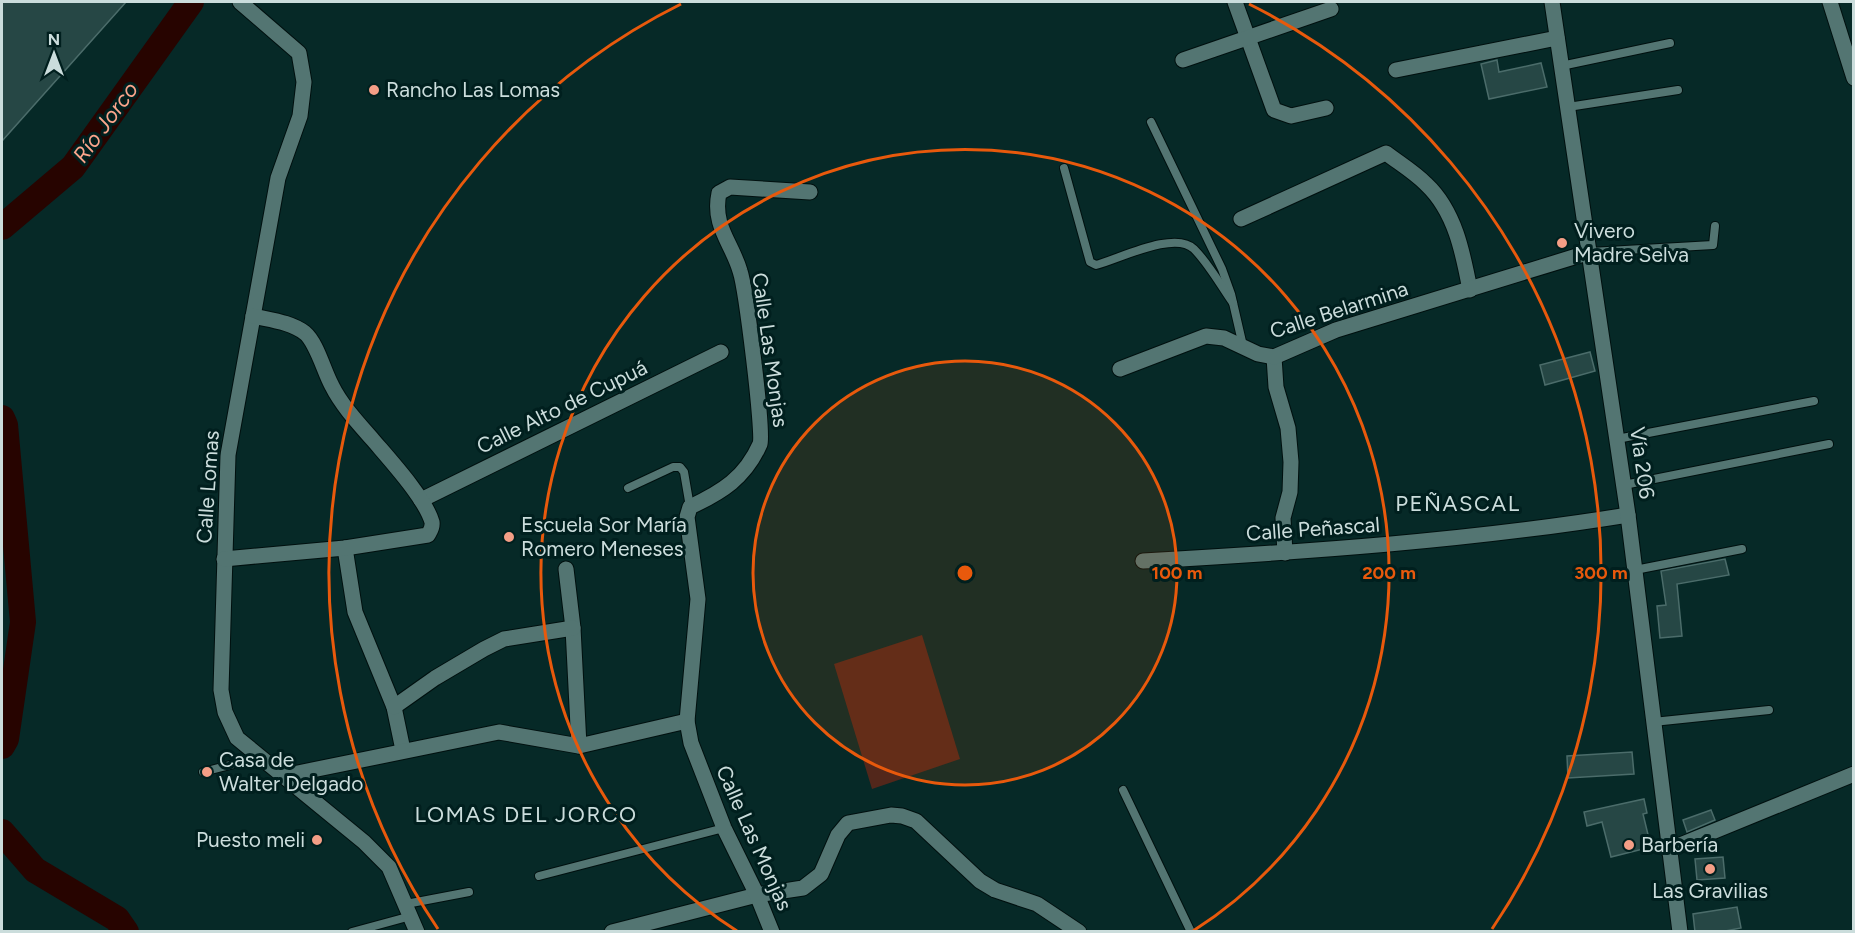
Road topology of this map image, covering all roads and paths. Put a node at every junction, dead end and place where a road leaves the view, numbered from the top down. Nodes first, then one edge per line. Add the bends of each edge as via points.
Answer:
1 (240, 2) edge
2 (1235, 2) edge
3 (1552, 2) edge
4 (1830, 2) edge
5 (1331, 9) dead end
6 (1248, 38) junction
7 (1557, 38) junction
8 (1670, 43) dead end
9 (1183, 60) dead end
10 (1562, 66) junction
11 (1396, 70) dead end
12 (1854, 78) edge
13 (1678, 90) dead end
14 (1568, 107) junction
15 (1326, 108) dead end
16 (1151, 122) dead end
17 (1064, 168) dead end
18 (810, 192) dead end
19 (1241, 219) dead end
20 (1715, 226) dead end
21 (1590, 252) junction
22 (1470, 290) junction
23 (1233, 303) junction
24 (253, 316) junction
25 (1243, 346) junction
26 (721, 351) dead end
27 (1274, 357) junction
28 (1120, 369) dead end
29 (1814, 401) dead end
30 (1617, 439) junction
31 (1829, 444) dead end
32 (1624, 485) junction
33 (628, 488) dead end
34 (421, 500) junction
35 (690, 507) junction
36 (1628, 515) junction
37 (345, 548) junction
38 (1742, 549) dead end
39 (1285, 553) junction
40 (224, 559) junction
41 (1143, 561) dead end
42 (566, 569) dead end
43 (1635, 570) junction
44 (573, 628) junction
45 (394, 706) junction
46 (1769, 710) dead end
47 (687, 721) junction
48 (1653, 722) junction
49 (579, 746) junction
50 (403, 750) junction
51 (261, 757) junction
52 (203, 772) dead end
53 (1854, 774) edge
54 (283, 776) junction
55 (1123, 790) dead end
56 (724, 828) junction
57 (1668, 850) junction
58 (539, 876) dead end
59 (469, 892) dead end
60 (757, 895) junction
61 (408, 910) junction
62 (352, 932) edge
63 (417, 932) edge
64 (612, 932) edge
65 (772, 932) edge
66 (1079, 932) edge
67 (1191, 932) edge
68 (1680, 932) edge

1 - 24 street, Calle Lomas via 299,53 304,82 300,116 278,178
2 - 6 street
3 - 7 street, Vía 206
4 - 12 street
5 - 6 street
6 - 9 street
6 - 15 street via 1274,110 1291,116
7 - 10 street, Vía 206
7 - 11 street
8 - 10 lane
10 - 14 street, Vía 206
13 - 14 lane
14 - 21 street, Vía 206
16 - 23 lane via 1222,269
17 - 23 lane via 1090,262 1096,265 1162,243 1178,242 1194,248
18 - 35 street, Calle Las Monjas via 730,187 719,193 722,232 740,271 761,441 734,482
19 - 22 street via 1386,153 1427,184 1446,210 1462,248
20 - 21 lane via 1713,245
21 - 22 street, Calle Belarmina
21 - 30 street, Vía 206
22 - 27 street, Calle Belarmina via 1336,330
23 - 25 lane
24 - 34 street via 288,324 306,333 332,388
24 - 40 street, Calle Lomas via 228,455
25 - 27 street, Calle Belarmina
25 - 28 street, Calle Belarmina via 1206,336
26 - 34 street, Calle Alto de Cupuá
27 - 39 street via 1291,462 1290,492 1283,518
29 - 30 lane
30 - 32 street, Vía 206
31 - 32 lane
32 - 36 street, Vía 206
33 - 35 lane via 680,467
34 - 37 street via 432,522 428,535
35 - 47 street, Calle Las Monjas via 687,517 698,599
36 - 39 street, Calle Peñascal via 1551,527
36 - 43 street, Vía 206
37 - 40 street
37 - 45 street via 355,612
38 - 43 lane
39 - 41 street, Calle Peñascal
40 - 51 street, Calle Lomas via 221,690 225,712 237,738
42 - 44 street
43 - 48 street, Vía 206
44 - 45 street via 504,639
44 - 49 street
45 - 50 street
46 - 48 lane
47 - 49 street
47 - 56 street, Calle Las Monjas via 691,743
48 - 57 street, Vía 206
49 - 50 street via 499,732
50 - 54 street
51 - 52 lane
51 - 54 street, Calle Lomas
53 - 57 street
54 - 61 street, Calle Lomas via 389,867
55 - 67 lane
56 - 58 lane
56 - 60 street, Calle Las Monjas
57 - 68 street, Vía 206
59 - 61 lane
60 - 64 street
60 - 65 street, Calle Las Monjas
60 - 66 street via 803,888 821,874 838,835 848,823 902,816 916,821 980,881 1037,904
61 - 62 lane
61 - 63 street, Calle Lomas

